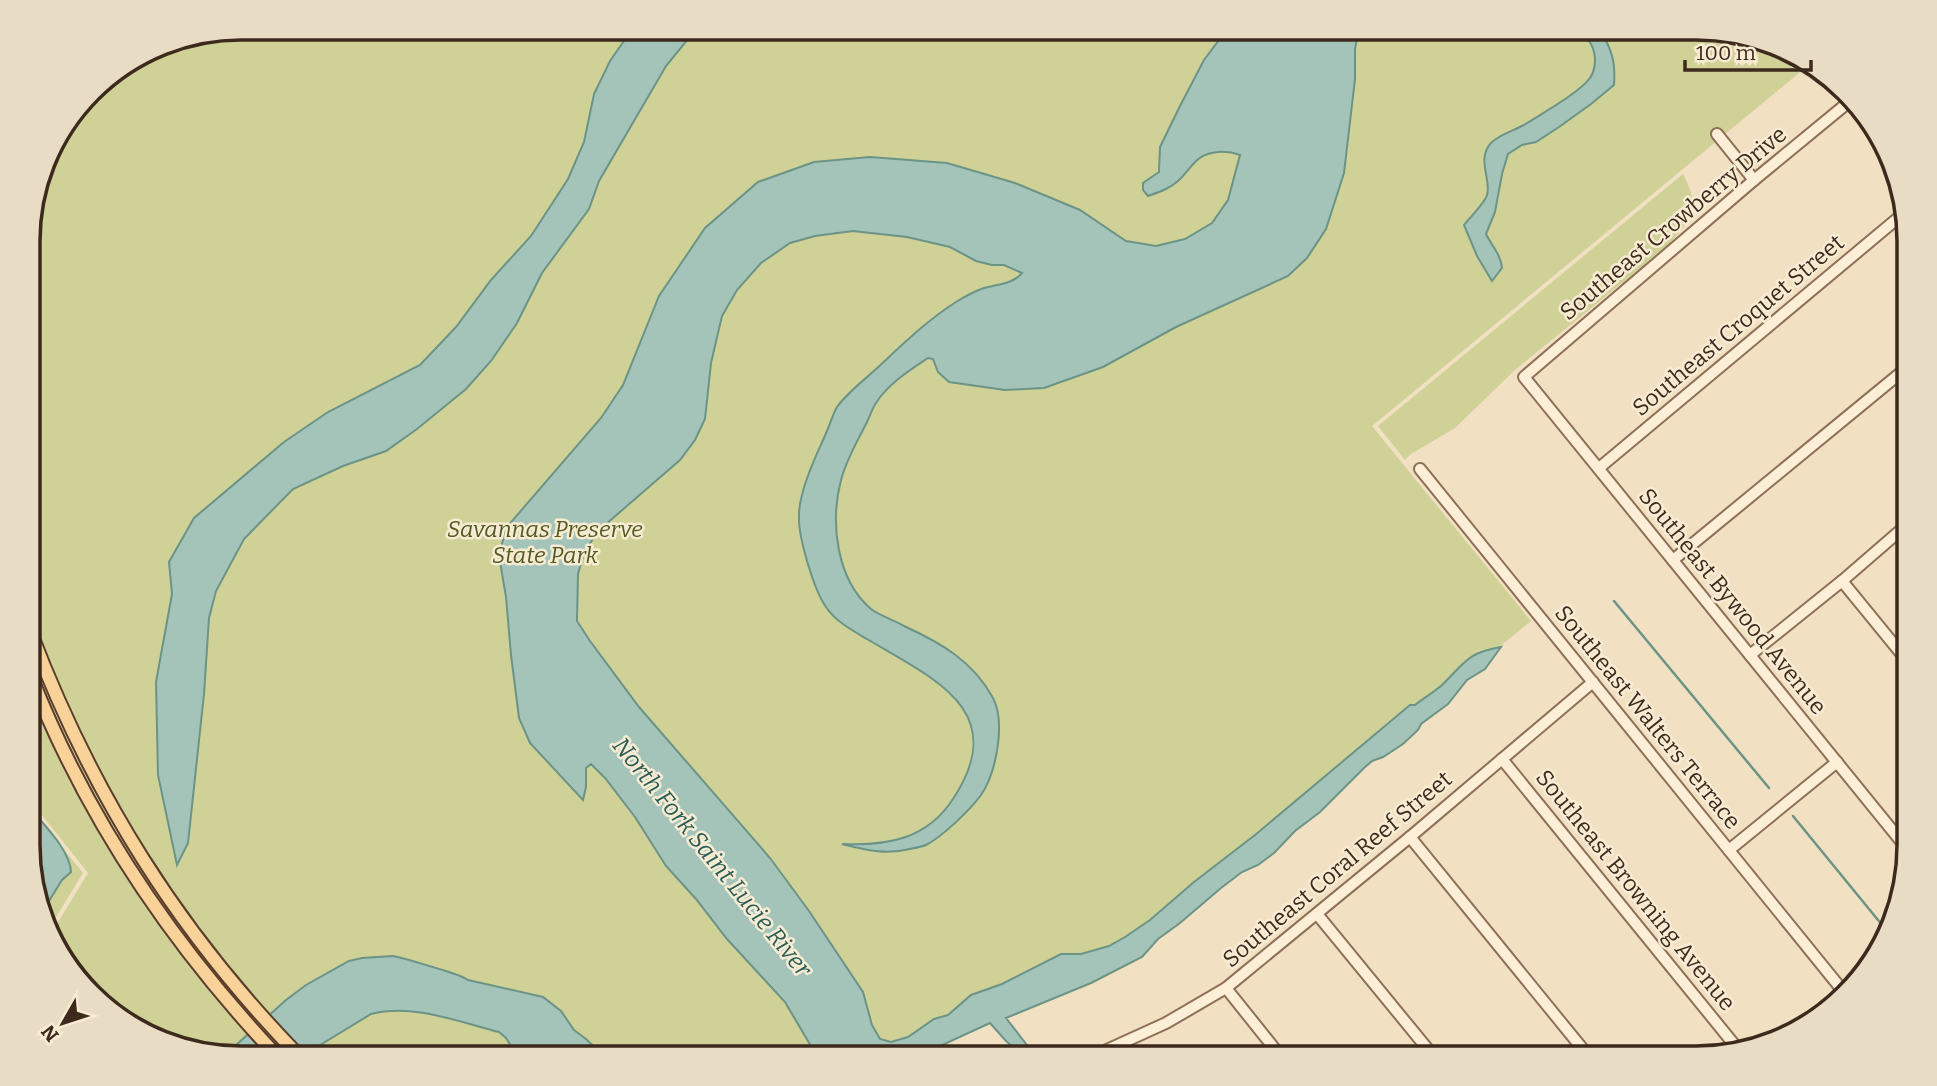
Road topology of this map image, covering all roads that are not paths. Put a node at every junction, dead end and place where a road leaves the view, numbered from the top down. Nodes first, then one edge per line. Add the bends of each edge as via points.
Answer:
1 (1844, 106) edge
2 (1717, 134) dead end
3 (1754, 180) junction
4 (1895, 220) edge
5 (1524, 377) joint
6 (1896, 377) edge
7 (1599, 468) junction
8 (1420, 469) dead end
9 (1896, 534) edge
10 (1673, 560) junction
11 (1842, 581) junction
12 (1896, 647) edge
13 (1750, 655) junction
14 (40, 657) edge
15 (1593, 682) junction
16 (40, 698) edge
17 (1502, 759) junction
18 (1836, 762) junction
19 (1896, 835) edge
20 (1410, 837) junction
21 (1729, 850) junction
22 (1317, 914) junction
23 (1839, 985) edge
24 (1226, 988) junction
25 (1732, 1042) edge
26 (1120, 1045) edge
27 (1272, 1045) edge
28 (1425, 1045) edge
29 (1579, 1045) edge
30 (268, 1046) edge
31 (289, 1046) edge

1 - 3 street, Southeast Crowberry Drive
2 - 3 street
3 - 5 street, Southeast Crowberry Drive
4 - 7 street, Southeast Croquet Street
5 - 7 street, Southeast Bywood Avenue
6 - 10 street
7 - 10 street, Southeast Bywood Avenue
8 - 15 street, Southeast Walters Terrace
9 - 11 street
10 - 13 street, Southeast Bywood Avenue
11 - 12 street
11 - 13 street
13 - 18 street, Southeast Bywood Avenue
14 - 31 main road via 83,756 149,871 212,959
15 - 17 street, Southeast Coral Reef Street
15 - 21 street, Southeast Walters Terrace
16 - 30 main road via 84,792 139,884 212,983
17 - 20 street, Southeast Coral Reef Street
17 - 25 street, Southeast Browning Avenue
18 - 19 street, Southeast Bywood Avenue
18 - 21 street
20 - 22 street, Southeast Coral Reef Street
20 - 29 street
21 - 23 street, Southeast Walters Terrace
22 - 24 street, Southeast Coral Reef Street
22 - 28 street
24 - 26 street, Southeast Coral Reef Street
24 - 27 street

